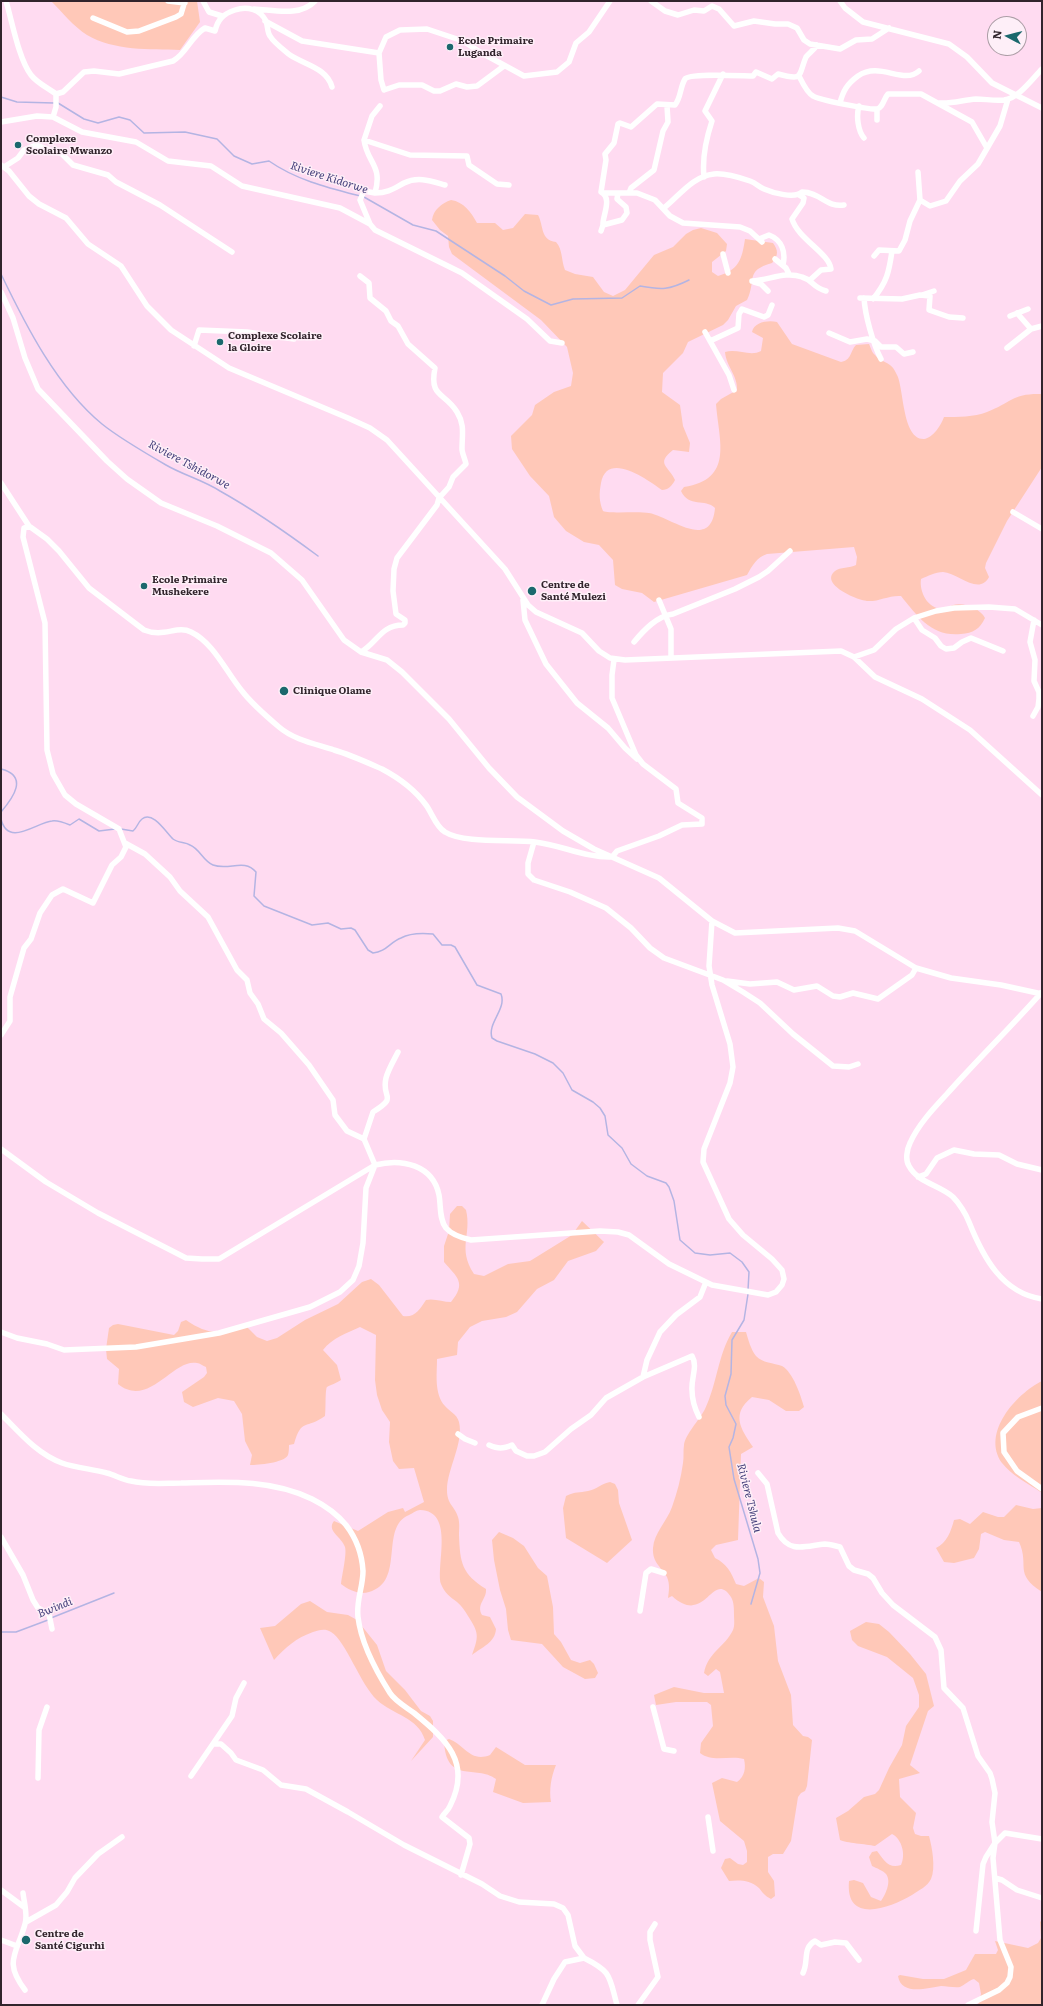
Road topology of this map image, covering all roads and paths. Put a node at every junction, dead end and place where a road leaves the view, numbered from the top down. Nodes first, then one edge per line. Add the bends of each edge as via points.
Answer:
1 (6, 1) edge
2 (168, 1) edge
3 (203, 1) edge
4 (315, 1) edge
5 (610, 1) edge
6 (651, 1) edge
7 (840, 1) edge
8 (185, 2) edge
9 (253, 8) junction
10 (222, 16) junction
11 (93, 18) dead end
12 (266, 20) junction
13 (889, 28) junction
14 (817, 45) junction
15 (380, 53) junction
16 (504, 66) junction
17 (1042, 69) edge
18 (919, 71) dead end
19 (723, 74) junction
20 (799, 76) junction
21 (332, 87) dead end
22 (1015, 95) junction
23 (56, 96) junction
24 (1008, 99) junction
25 (840, 103) junction
26 (937, 103) junction
27 (380, 106) dead end
28 (667, 106) junction
29 (860, 106) junction
30 (1042, 108) edge
31 (877, 109) junction
32 (53, 117) junction
33 (877, 120) dead end
34 (1, 122) edge
35 (864, 138) dead end
36 (364, 140) junction
37 (987, 148) junction
38 (3, 166) edge
39 (918, 172) dead end
40 (704, 177) junction
41 (445, 185) dead end
42 (509, 185) dead end
43 (375, 193) junction
44 (604, 193) junction
45 (618, 193) junction
46 (629, 193) junction
47 (799, 195) junction
48 (920, 200) junction
49 (844, 205) dead end
50 (664, 208) junction
51 (370, 224) junction
52 (705, 224) junction
53 (708, 230) dead end
54 (892, 251) junction
55 (232, 252) dead end
56 (723, 254) dead end
57 (874, 256) dead end
58 (775, 259) dead end
59 (783, 265) junction
60 (728, 273) dead end
61 (790, 274) junction
62 (360, 276) dead end
63 (810, 280) junction
64 (816, 288) junction
65 (768, 291) dead end
66 (826, 291) dead end
67 (934, 291) dead end
68 (1, 292) edge
69 (812, 294) dead end
70 (920, 295) junction
71 (873, 299) junction
72 (772, 305) dead end
73 (1028, 309) dead end
74 (1018, 313) junction
75 (1010, 316) dead end
76 (963, 318) dead end
77 (1041, 328) edge
78 (1031, 329) junction
79 (705, 332) dead end
80 (829, 333) dead end
81 (294, 339) dead end
82 (710, 341) junction
83 (875, 341) junction
84 (562, 343) dead end
85 (194, 346) junction
86 (1007, 348) dead end
87 (913, 352) dead end
88 (881, 359) dead end
89 (734, 390) dead end
90 (1, 483) edge
91 (439, 498) junction
92 (1013, 512) dead end
93 (29, 526) junction
94 (1042, 528) edge
95 (790, 551) dead end
96 (522, 598) junction
97 (659, 600) dead end
98 (665, 615) junction
99 (914, 618) junction
100 (1034, 620) junction
101 (1042, 625) edge
102 (634, 642) dead end
103 (1003, 651) dead end
104 (361, 652) junction
105 (854, 657) junction
106 (671, 658) junction
107 (614, 660) junction
108 (1033, 716) dead end
109 (643, 764) junction
110 (1042, 795) edge
111 (534, 842) junction
112 (125, 843) junction
113 (612, 857) junction
114 (712, 921) junction
115 (916, 968) junction
116 (710, 976) junction
117 (723, 980) junction
118 (1042, 993) edge
119 (1, 1035) edge
120 (398, 1052) dead end
121 (858, 1064) dead end
122 (364, 1139) junction
123 (1, 1149) edge
124 (375, 1165) junction
125 (1042, 1170) edge
126 (918, 1177) junction
127 (706, 1282) junction
128 (1042, 1299) edge
129 (1, 1332) edge
130 (643, 1377) junction
131 (1042, 1408) edge
132 (1, 1414) edge
133 (699, 1417) dead end
134 (458, 1434) dead end
135 (475, 1443) dead end
136 (489, 1445) dead end
137 (758, 1473) dead end
138 (1042, 1489) edge
139 (1, 1537) edge
140 (664, 1573) dead end
141 (640, 1611) dead end
142 (52, 1629) dead end
143 (244, 1683) dead end
144 (47, 1707) dead end
145 (653, 1707) dead end
146 (214, 1744) junction
147 (674, 1751) dead end
148 (191, 1776) dead end
149 (38, 1778) dead end
150 (708, 1817) dead end
151 (122, 1837) dead end
152 (1042, 1839) edge
153 (995, 1843) junction
154 (713, 1851) dead end
155 (461, 1875) junction
156 (995, 1878) junction
157 (1, 1890) edge
158 (23, 1893) dead end
159 (1042, 1898) edge
160 (24, 1907) junction
161 (26, 1922) junction
162 (655, 1924) dead end
163 (976, 1931) dead end
164 (1, 1940) edge
165 (17, 1946) junction
166 (584, 1958) junction
167 (859, 1960) dead end
168 (803, 1972) dead end
169 (25, 1990) dead end
170 (542, 2005) edge
171 (617, 2005) edge
172 (638, 2005) edge
173 (968, 2005) edge

1 - 23 street via 30,74
2 - 8 street
3 - 10 street via 210,12
4 - 9 street via 305,8 294,11
5 - 16 street via 589,32 576,43 571,59 560,70 524,76
6 - 14 street via 665,12 678,14 694,10 704,11 712,6 719,9 734,26 754,21 792,25 797,28 804,40
7 - 13 street via 863,22
8 - 11 street via 181,14 139,32 127,32
9 - 10 street via 238,9
9 - 12 street
10 - 23 street via 215,31 205,28 198,32 180,57 173,61 119,74 84,72
12 - 15 street via 302,41
12 - 21 street via 270,36 278,45 300,61 326,74
13 - 14 street via 872,39 856,40 840,50
13 - 22 street via 949,44 967,57 992,83
14 - 20 street via 806,58
15 - 16 street via 386,37 400,30 427,29 463,40
15 - 16 street via 384,90 399,85 422,85 434,91 456,84 477,86
17 - 22 street
18 - 25 street via 908,76 876,70 865,71 847,85
19 - 20 street via 753,76 756,72 772,79 778,74
19 - 28 street via 717,77 690,76 685,79 678,102
19 - 40 street via 705,111 712,121 703,164
20 - 25 street via 812,96
22 - 24 street
22 - 30 street
23 - 32 street
24 - 26 street
24 - 37 street via 1000,126
25 - 29 street
26 - 31 street via 921,94 891,94 886,95
26 - 37 street via 974,124
27 - 36 street via 369,122
28 - 44 street via 657,104 631,127 618,124 614,143 605,154 601,192
28 - 46 street via 668,122 663,131 654,170 631,188
29 - 31 street
29 - 35 street via 857,114 859,132
31 - 33 street
32 - 34 street via 37,116
32 - 51 street via 82,132 136,142 168,161 211,166 242,186 340,208
36 - 42 street via 410,155 467,156 469,165 497,184
36 - 43 street via 377,171
37 - 48 street via 978,164 960,181 946,201 930,206
38 - 55 street via 18,158 24,150 36,145 62,154 73,165 108,175
38 - 85 street via 29,196 66,218 88,244 122,266 138,293 157,317
39 - 48 street
40 - 47 street via 715,174 731,176 751,181 770,191 791,196
40 - 50 street via 690,184
41 - 43 street via 420,179 404,183 389,193
43 - 51 street via 364,190 360,200
44 - 45 street
44 - 45 street via 607,207 602,228 622,220 627,213 626,207 618,200
45 - 46 street
46 - 50 street via 648,196
47 - 49 street via 802,192 816,194 833,205
47 - 63 street via 804,198 803,203 792,219 793,224 805,239 832,260 831,269 821,270
48 - 54 street via 905,240 898,251
50 - 52 street via 670,216 683,223
51 - 84 street via 375,230 462,273 527,320 550,341
52 - 53 street
52 - 59 street via 740,226 761,240 769,235 775,238 785,254
54 - 57 street via 879,250
54 - 71 street via 884,285
56 - 60 street
58 - 59 street
59 - 61 street
61 - 63 street
61 - 65 street via 752,281 761,284
62 - 91 street via 369,283 370,298 386,311 408,344 435,368 432,382 436,391 457,412 464,431 462,449 466,464 453,477 449,487
63 - 64 street
64 - 66 street
64 - 69 street
67 - 70 street
68 - 104 street via 38,388 107,461 161,503 217,526 271,553 302,580 336,631
70 - 71 street via 902,299
70 - 76 street via 930,296 929,313
71 - 83 street via 862,298
72 - 82 street via 764,317 742,309 738,328
73 - 74 street
74 - 75 street
74 - 78 street
77 - 78 street
78 - 86 street
79 - 82 street
80 - 83 street via 850,342 867,339
81 - 85 street via 247,332 199,330
82 - 89 street
83 - 87 street via 881,347 896,347 904,354
83 - 88 street
85 - 91 street via 235,371 370,428 403,456
90 - 93 street
91 - 96 street via 505,569
91 - 104 street via 437,505 397,558 394,569 396,614 405,620 405,623 389,627 370,647
92 - 94 street
93 - 111 street via 59,551 88,588 144,630 158,634 180,630 192,632 203,640 220,660 242,691 279,727 293,736 356,757 400,780 427,805 440,827 446,832 463,838
93 - 112 street via 24,528 23,537 45,623 47,750 53,774 65,795 119,829
95 - 98 street via 768,571 748,582 673,614
96 - 107 street via 536,612 582,633 599,651
96 - 109 street via 525,620 546,664 577,703 608,728
97 - 98 street
98 - 102 street via 645,629
98 - 106 street via 671,628
99 - 100 street via 954,608 989,607 1015,610
99 - 103 street via 922,630 946,649 954,648 971,638
99 - 105 street via 896,629 874,650
100 - 101 street
100 - 108 street via 1030,642 1035,660 1034,681 1039,699
104 - 113 street via 387,660 402,672 449,719 489,768 517,797 563,831
105 - 106 street via 841,651 826,651
105 - 110 street via 875,677 922,699 970,730
106 - 107 street
107 - 109 street via 612,698 636,755
109 - 113 street via 676,789 678,803 702,818 702,824 682,825 660,836 617,851
111 - 113 street via 558,845 596,857
111 - 116 street via 528,863 528,874 534,880 606,908 664,958
112 - 119 street via 126,847 121,857 112,865 93,903 63,889 52,895 40,913 31,939 24,948 10,997 10,1021
112 - 122 street via 145,854 208,917 237,970 247,980 250,993 264,1019 281,1033 309,1065 333,1100 335,1115 347,1131
113 - 114 street via 659,878
114 - 115 street via 735,933 838,928 855,930
114 - 116 street via 709,945
115 - 117 street via 912,975 878,999 853,993 840,997 833,996 817,986 794,990 777,982 750,984
115 - 118 street via 951,978
116 - 117 street
116 - 127 street via 730,1044 733,1067 730,1083 704,1149 703,1162 729,1219 743,1235 772,1259 782,1270 784,1279 776,1292 768,1295
117 - 121 street via 760,1003 833,1066 849,1067
118 - 126 street via 929,1113 910,1143 907,1153 908,1165
120 - 122 street via 386,1079 386,1104 373,1112
122 - 124 street
123 - 124 street via 46,1182 152,1243 186,1258 202,1259 219,1259
124 - 127 street via 398,1162 427,1172 436,1182 446,1228 457,1236 471,1240 618,1232 629,1235 669,1264
124 - 129 street via 366,1188 363,1243 359,1266 353,1280 340,1292 310,1307 219,1333 136,1347 64,1350
125 - 126 street via 1017,1164 999,1154 974,1154 954,1150 937,1158 926,1174
126 - 128 street via 953,1197 995,1271 1014,1290
127 - 130 street via 700,1297 676,1315 660,1332 647,1360
130 - 133 street via 692,1356 695,1362 692,1390
130 - 136 street via 606,1398 591,1415 545,1452 527,1456 516,1451 512,1445 504,1449
131 - 138 street via 1018,1417 1003,1433 1004,1452 1017,1471
132 - 155 street via 42,1453 62,1462 131,1481 154,1484 234,1482 273,1485 319,1502 345,1523 360,1552 363,1572 356,1606 362,1636 375,1667 391,1695 446,1741 457,1764 456,1794 442,1817 469,1838 470,1844
134 - 135 street via 465,1440
137 - 153 street via 768,1484 781,1539 793,1548 827,1544 840,1547 849,1566 873,1578 893,1606 935,1637 939,1644 944,1688 963,1708 978,1756 990,1773 995,1793 992,1822
139 - 142 street via 38,1608 50,1614
140 - 141 street via 652,1569 646,1573
143 - 146 street via 236,1698 232,1716
144 - 149 street via 39,1730
145 - 147 street via 664,1749
146 - 148 street
146 - 155 street via 221,1744 236,1760 263,1770 281,1785 306,1789
150 - 154 street
151 - 161 street via 98,1854 75,1878 56,1905
152 - 153 street via 1005,1834
153 - 156 street
153 - 163 street via 983,1864
155 - 166 street via 482,1884 500,1896 519,1902 554,1904 563,1908 568,1915 575,1946
156 - 159 street via 1017,1890
156 - 173 street via 1000,1940 1011,1967 1010,1977 999,1990
157 - 160 street
158 - 160 street
160 - 161 street
161 - 165 street
162 - 172 street via 650,1932 650,1940 658,1977
164 - 165 street
165 - 169 street via 13,1971
166 - 170 street via 565,1962
166 - 171 street via 608,1973
167 - 168 street via 846,1943 821,1945 815,1941 809,1944 806,1950 806,1966

